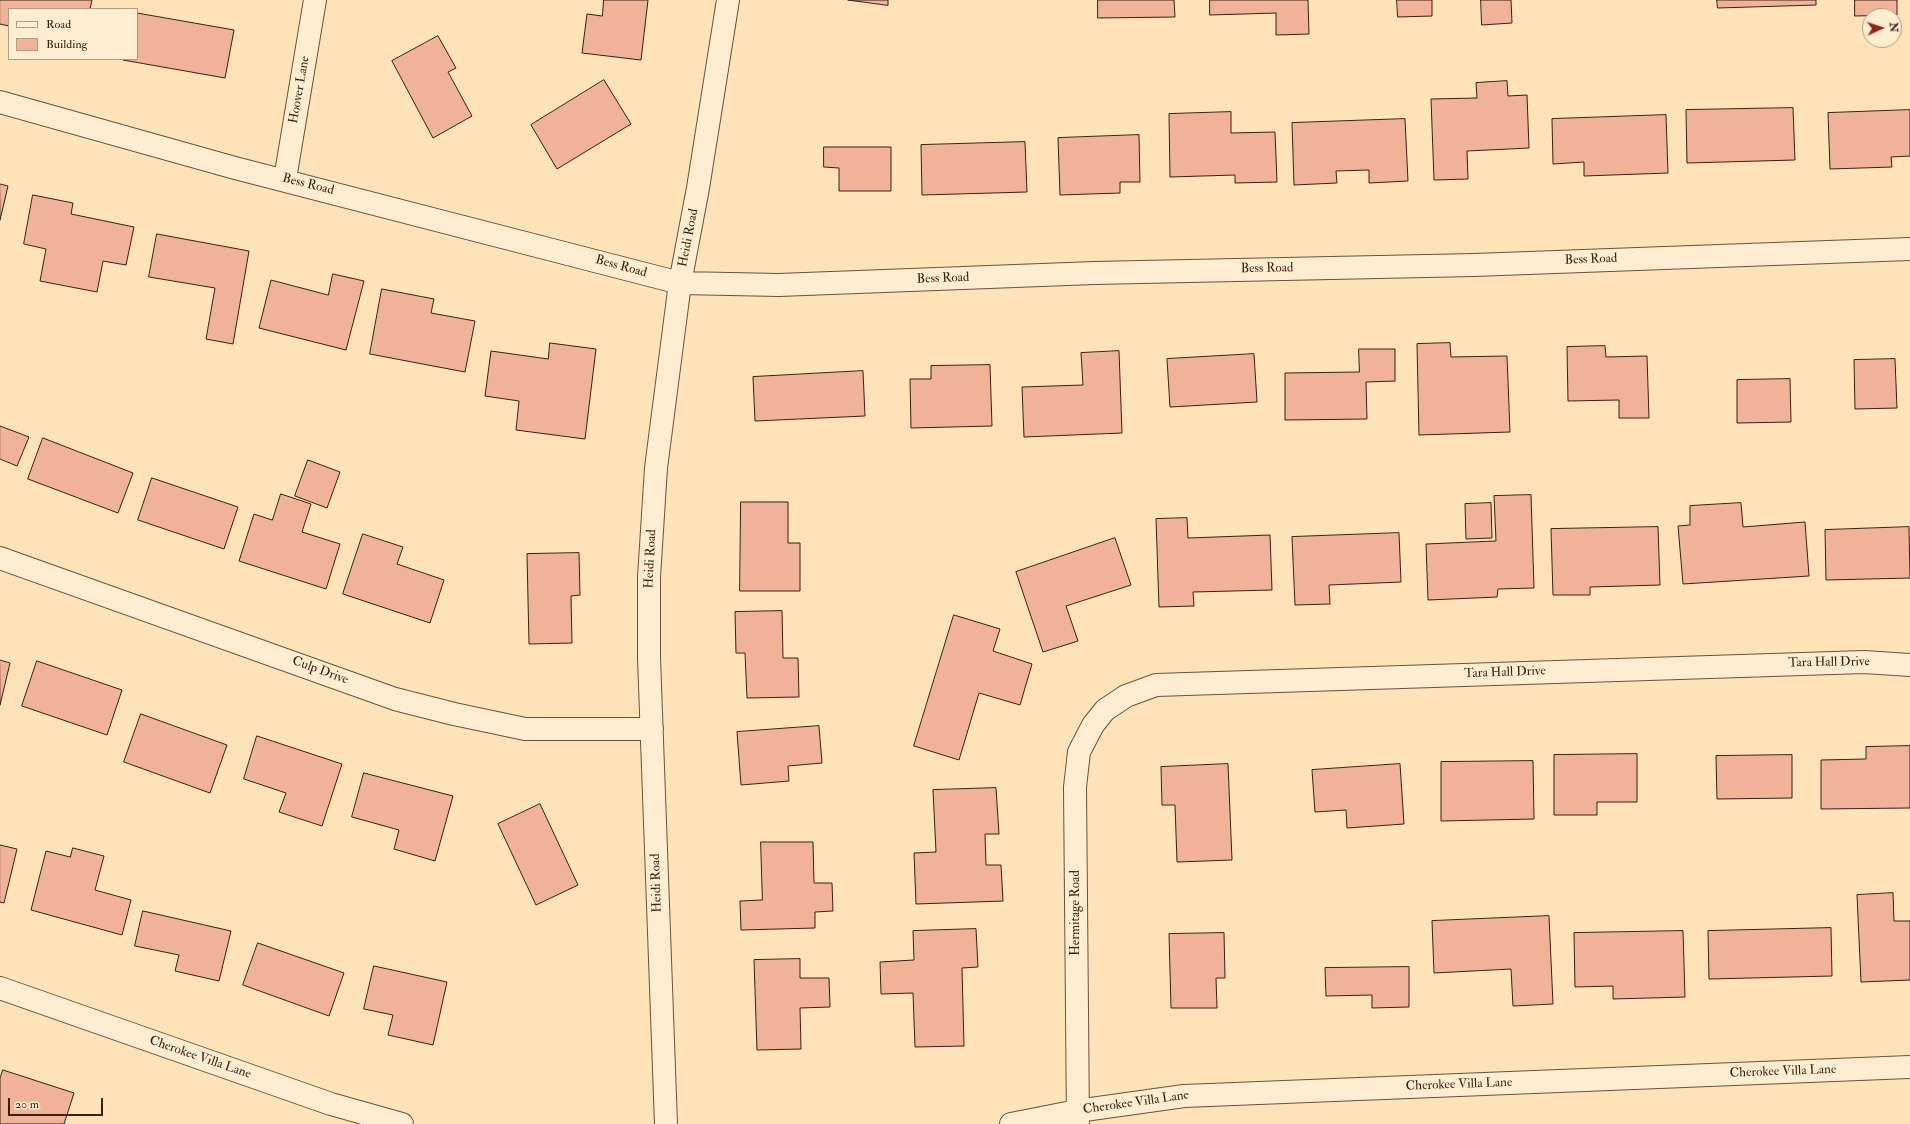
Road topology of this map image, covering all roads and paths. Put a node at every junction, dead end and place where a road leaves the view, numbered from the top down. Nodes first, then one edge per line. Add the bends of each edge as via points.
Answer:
1 (315, 0) edge
2 (728, 0) edge
3 (0, 102) edge
4 (285, 179) junction
5 (1910, 249) edge
6 (680, 283) junction
7 (0, 558) edge
8 (1910, 665) edge
9 (1106, 710) joint
10 (652, 729) junction
11 (0, 988) edge
12 (1910, 1067) edge
13 (1078, 1118) edge
14 (402, 1124) edge
15 (666, 1124) edge
16 (1011, 1124) edge

1 - 4 street, Hoover Lane
2 - 6 street, Heidi Road
3 - 4 street, Bess Road via 235,168
4 - 6 street, Bess Road
5 - 6 street, Bess Road via 1474,265 1094,273 779,285
6 - 10 street, Heidi Road via 656,468 649,578
7 - 10 street, Culp Drive via 395,699 526,728
8 - 9 street, Tara Hall Drive via 1856,662 1156,685 1126,696
9 - 13 street, Hermitage Road via 1093,725 1079,752 1075,787
10 - 15 street, Heidi Road
11 - 14 street, Cherokee Villa Lane via 332,1104
12 - 13 street, Cherokee Villa Lane via 1184,1096
13 - 16 street, Cherokee Villa Lane

